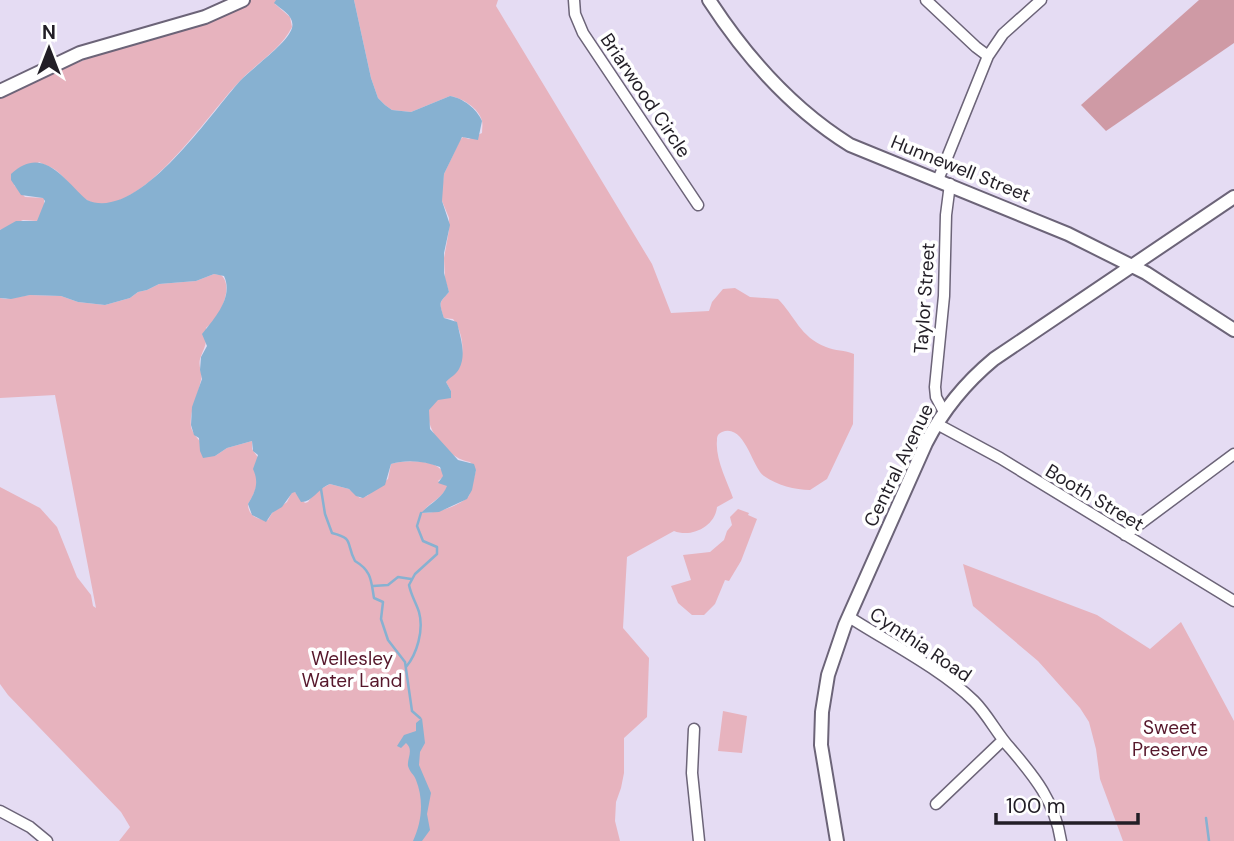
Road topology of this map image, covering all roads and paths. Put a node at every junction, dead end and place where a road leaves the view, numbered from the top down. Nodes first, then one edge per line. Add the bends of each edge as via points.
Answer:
1 (243, 0) edge
2 (574, 0) edge
3 (709, 0) edge
4 (926, 0) edge
5 (1041, 0) edge
6 (988, 56) junction
7 (0, 91) edge
8 (944, 182) junction
9 (1234, 197) edge
10 (698, 205) dead end
11 (1132, 265) junction
12 (1234, 330) edge
13 (944, 412) junction
14 (937, 424) junction
15 (1234, 454) edge
16 (1125, 535) junction
17 (1234, 601) edge
18 (849, 617) junction
19 (694, 729) dead end
20 (1003, 740) junction
21 (936, 804) dead end
22 (0, 811) edge
23 (47, 841) edge
24 (699, 841) edge
25 (837, 841) edge
26 (1061, 841) edge

1 - 7 main road via 205,17 80,53
2 - 10 street, Briarwood Circle via 583,33
3 - 8 main road, Hunnewell Street via 768,76 830,132 850,145
4 - 6 street
5 - 6 street, Taylor Street via 1003,34
6 - 8 street, Taylor Street
8 - 11 main road, Hunnewell Street via 1037,219
8 - 13 street, Taylor Street via 944,296 935,384
9 - 11 main road, Central Avenue
11 - 12 main road, Hunnewell Street
11 - 13 main road, Central Avenue via 994,359
13 - 14 main road, Central Avenue
14 - 16 street, Booth Street
14 - 18 main road, Central Avenue
15 - 16 street
16 - 17 street, Booth Street
18 - 20 street, Cynthia Road via 956,686 976,703
18 - 25 main road, Central Avenue via 831,663 822,714 822,759
19 - 24 street via 692,773
20 - 21 street
20 - 26 street, Cynthia Road via 1049,800
22 - 23 street

